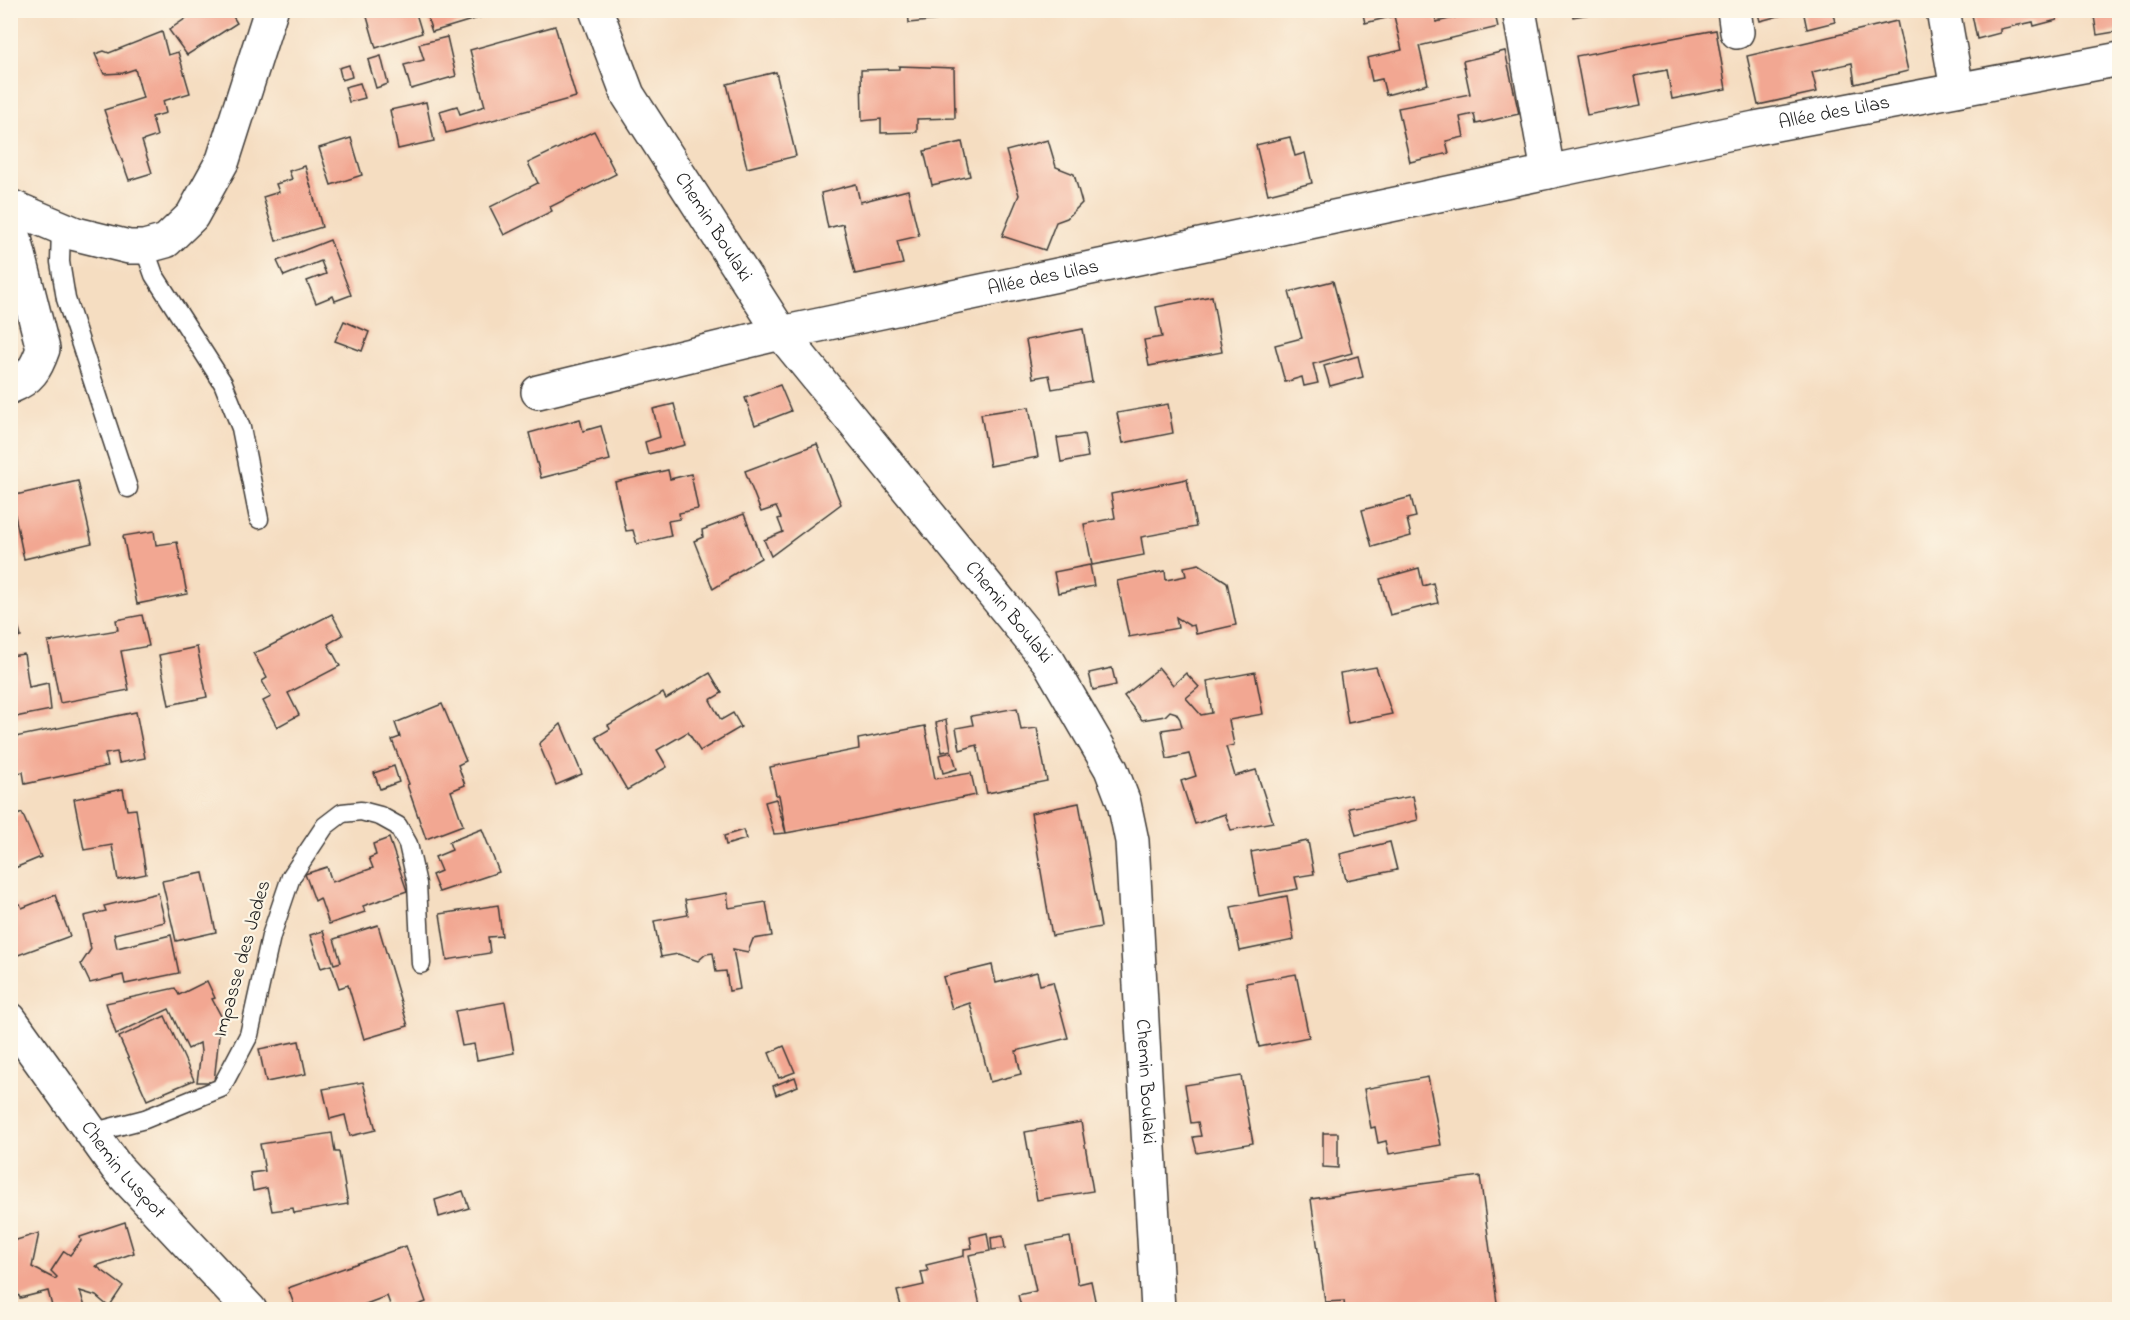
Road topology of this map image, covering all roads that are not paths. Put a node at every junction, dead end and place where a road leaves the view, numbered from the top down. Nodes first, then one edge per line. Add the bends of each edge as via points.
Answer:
1 (271, 10) edge
2 (596, 10) edge
3 (1519, 10) edge
4 (1943, 10) edge
5 (2120, 59) edge
6 (1957, 88) junction
7 (1548, 171) junction
8 (10, 206) edge
9 (10, 219) edge
10 (60, 228) junction
11 (144, 247) junction
12 (781, 333) junction
13 (10, 387) edge
14 (538, 392) dead end
15 (128, 488) dead end
16 (259, 519) dead end
17 (421, 964) dead end
18 (10, 1019) edge
19 (91, 1133) junction
20 (250, 1310) edge
21 (1158, 1310) edge

1 - 11 street via 223,160 192,216 166,241
2 - 12 street, Chemin Boulaki via 628,95
3 - 7 street
4 - 6 street
5 - 6 street, Allée des Lilas
6 - 7 street, Allée des Lilas
7 - 12 street, Allée des Lilas
8 - 10 street
9 - 13 street via 43,349 25,381
10 - 11 street
10 - 15 lane via 66,299
11 - 16 lane via 154,275 223,383 241,428
12 - 14 street, Allée des Lilas
12 - 21 street, Chemin Boulaki via 1049,662 1111,769 1132,841
17 - 19 lane, Impasse des Jades via 417,884 408,844 398,826 380,816 361,811 342,813 325,825 291,877 271,936 249,1035 221,1088 145,1119
18 - 19 street, Chemin Luspot
19 - 20 street, Chemin Luspot via 117,1168

